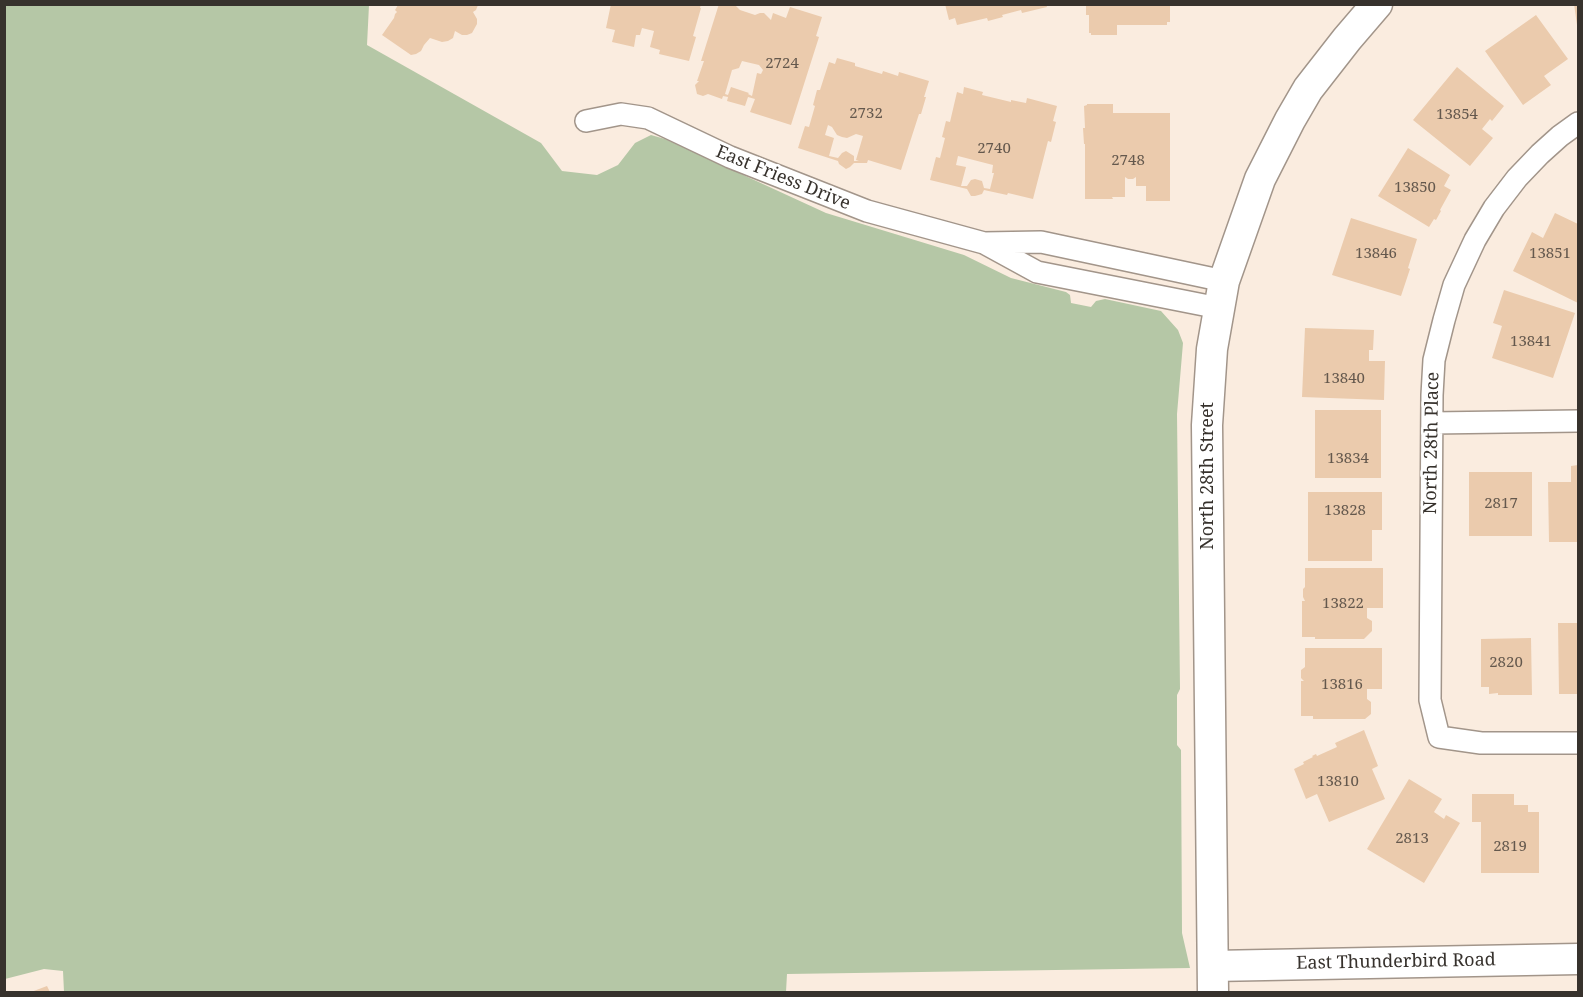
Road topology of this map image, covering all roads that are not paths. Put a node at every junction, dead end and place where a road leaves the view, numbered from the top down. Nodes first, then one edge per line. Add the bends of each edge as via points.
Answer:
1 (1377, 4) edge
2 (586, 121) dead end
3 (1578, 123) edge
4 (984, 243) junction
5 (1091, 252) junction
6 (1085, 282) junction
7 (1221, 295) junction
8 (1578, 421) edge
9 (1432, 423) junction
10 (1578, 743) edge
11 (1578, 959) edge
12 (1213, 979) edge

1 - 7 street, North 28th Street via 1315,80 1290,120 1260,179
2 - 4 street, East Friess Drive via 621,114 648,118 746,164 867,211
3 - 9 street, North 28th Place via 1517,178 1475,240 1443,320 1434,360
4 - 5 street, East Friess Drive via 1041,242
4 - 6 street, East Friess Drive via 1037,272
5 - 6 street
5 - 7 street, East Friess Drive
6 - 7 street, East Friess Drive
7 - 12 street, North 28th Street via 1212,349 1207,425
8 - 9 street
9 - 10 street, North 28th Place via 1430,700 1439,737 1481,743
11 - 12 street, East Thunderbird Road

